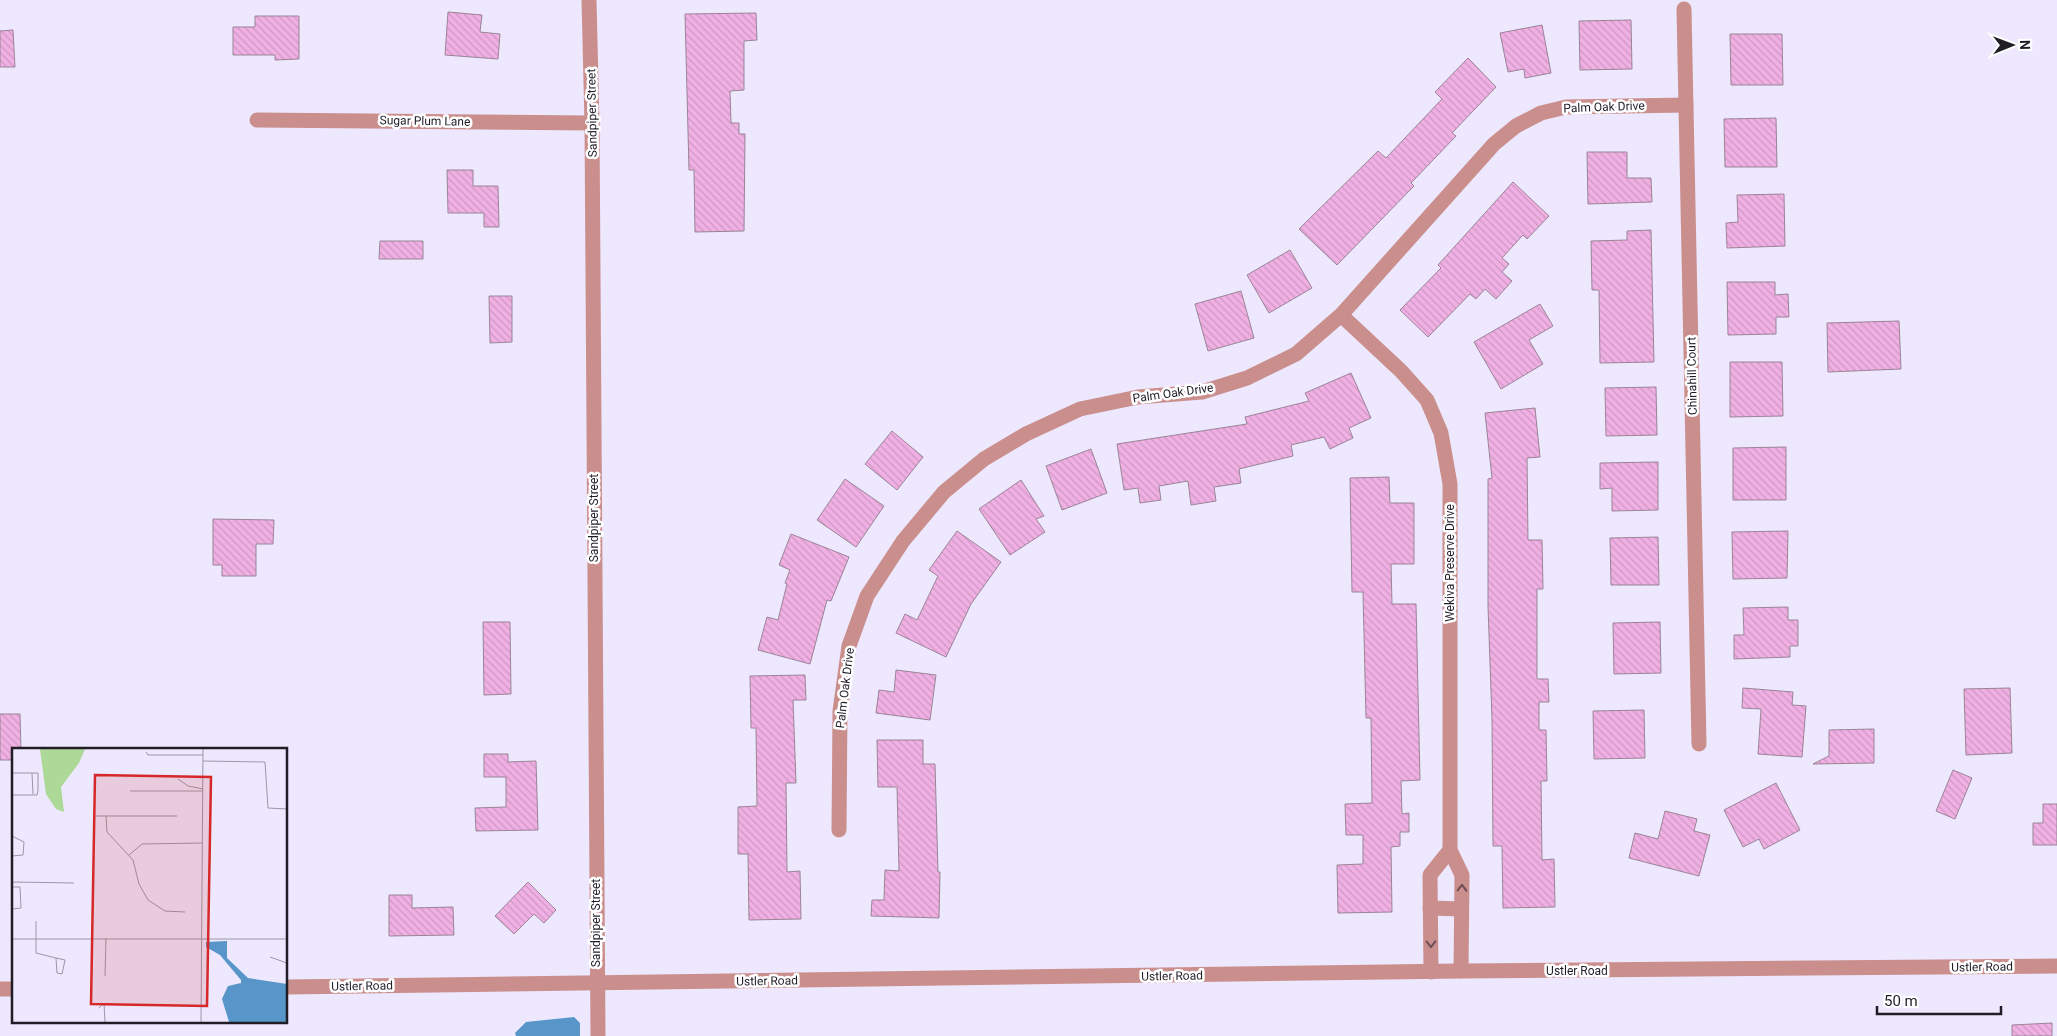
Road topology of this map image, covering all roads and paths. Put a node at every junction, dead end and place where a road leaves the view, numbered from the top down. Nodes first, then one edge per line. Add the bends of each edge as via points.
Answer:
1 (589, 0) edge
2 (1684, 9) dead end
3 (1686, 105) junction
4 (257, 120) dead end
5 (592, 123) junction
6 (1341, 316) junction
7 (1699, 744) dead end
8 (839, 830) dead end
9 (1450, 850) junction
10 (1430, 908) junction
11 (1461, 908) junction
12 (2057, 966) edge
13 (1460, 971) junction
14 (1431, 972) junction
15 (597, 984) junction
16 (288, 987) edge
17 (598, 1036) edge

1 - 5 street, Sandpiper Street
2 - 3 street, Chinahill Court
3 - 6 street, Palm Oak Drive via 1566,107 1540,113 1516,126 1494,144
3 - 7 street, Chinahill Court
4 - 5 street, Sugar Plum Lane
5 - 15 street, Sandpiper Street
6 - 8 street, Palm Oak Drive via 1296,354 1247,378 1202,392 1138,397 1080,409 1026,434 984,459 944,492 902,541 867,596 849,646 840,711
6 - 9 street, Wekiva Preserve Drive via 1402,372 1427,400 1441,433 1450,484
9 - 10 street via 1430,875
11 -> 9 street, Wekiva Preserve Drive via 1462,875
10 - 11 street
10 -> 14 street
11 - 13 street, Wekiva Preserve Drive
12 - 13 street, Ustler Road
13 - 14 street, Ustler Road
14 - 15 street, Ustler Road
15 - 16 street, Ustler Road
15 - 17 street, Sandpiper Street

